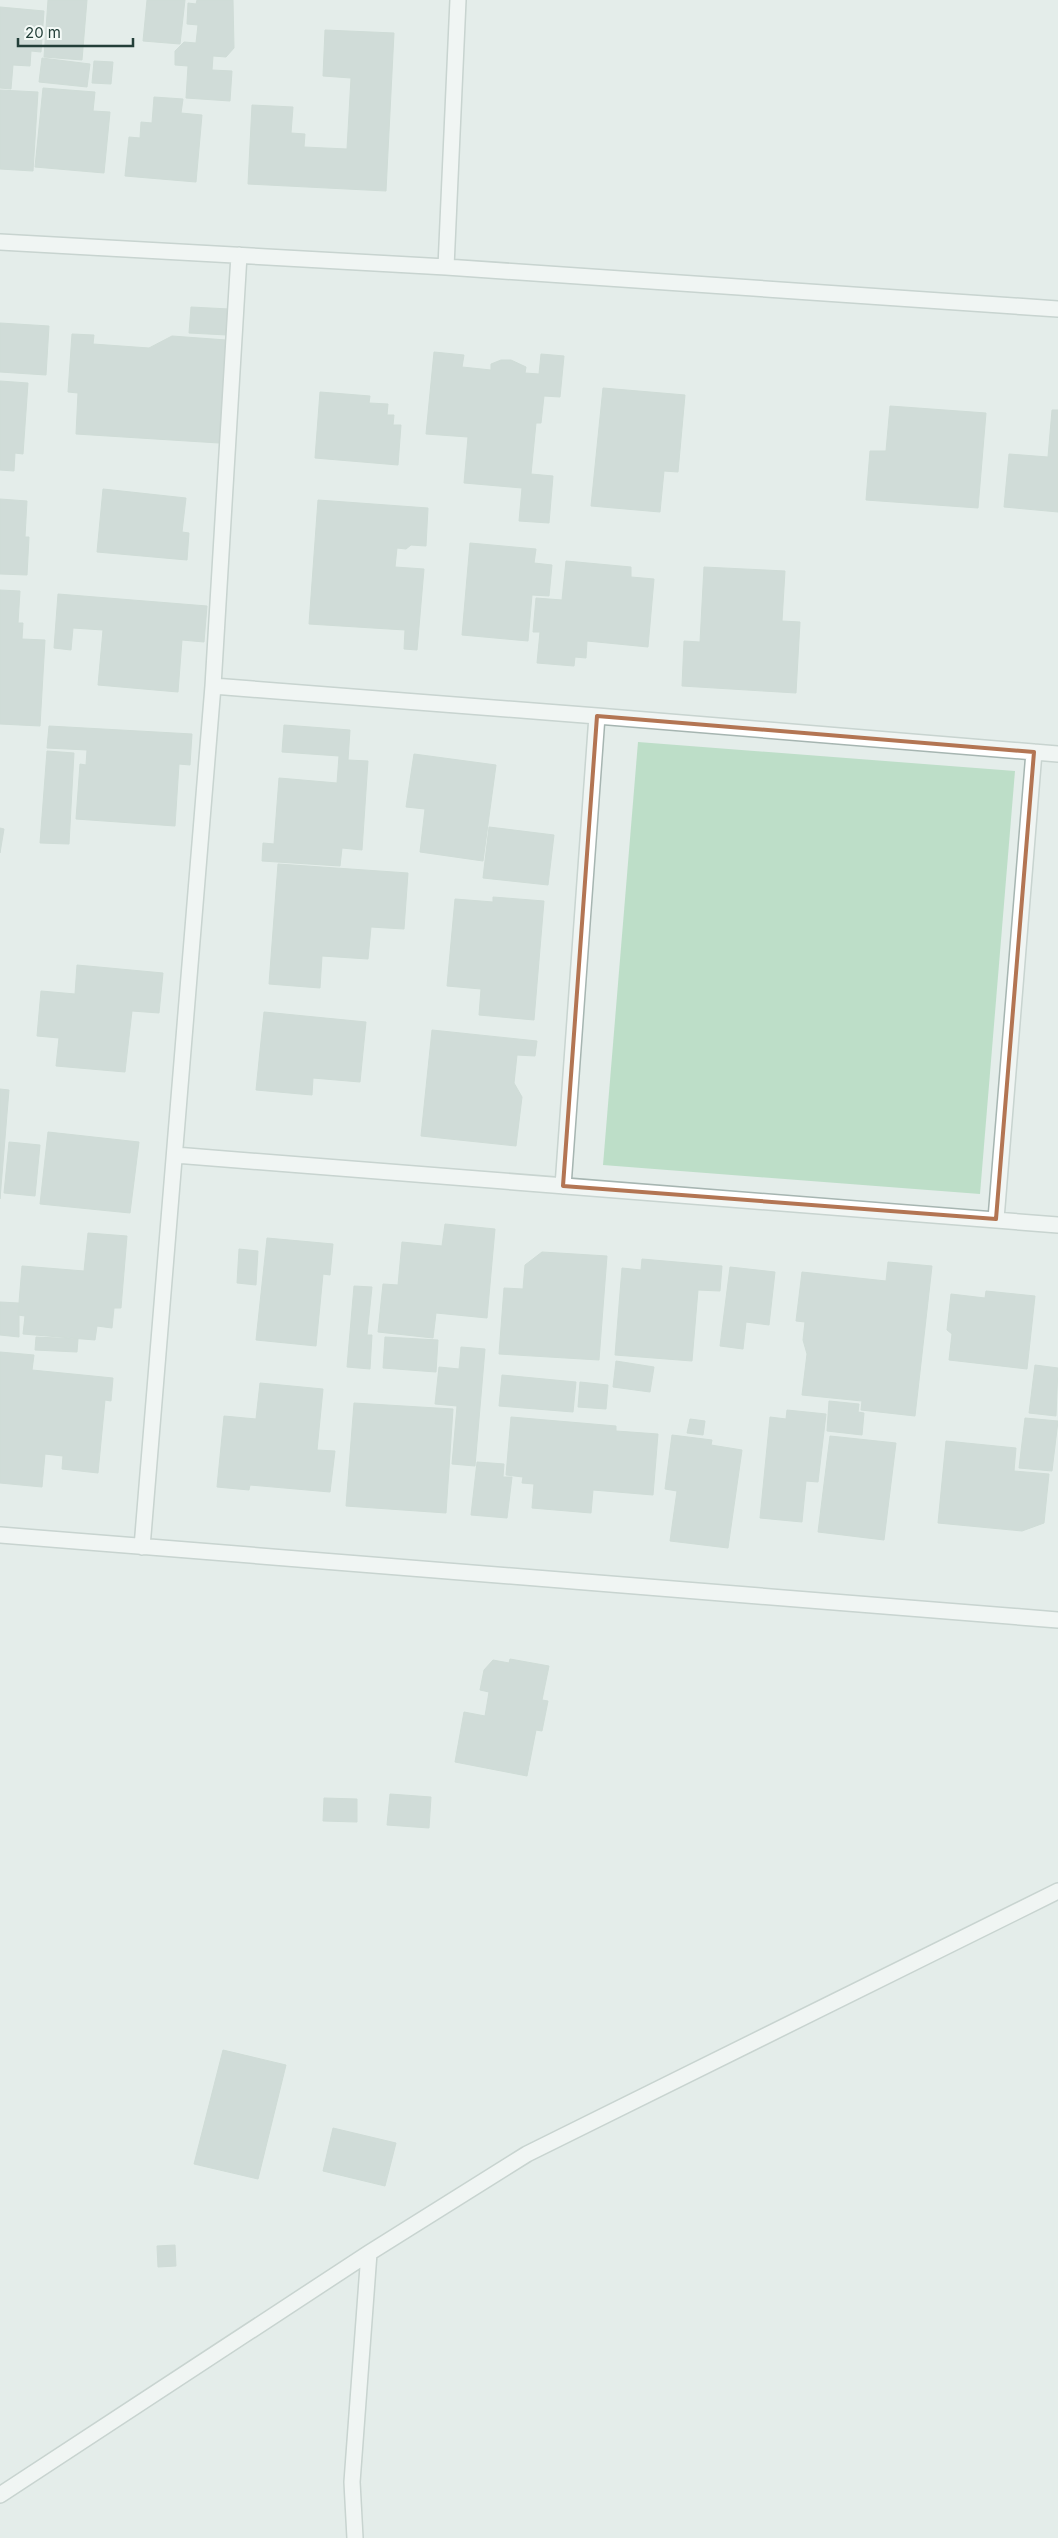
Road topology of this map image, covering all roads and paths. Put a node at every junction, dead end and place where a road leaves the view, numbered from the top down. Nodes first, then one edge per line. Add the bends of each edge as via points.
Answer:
1 (458, 0) edge
2 (0, 242) edge
3 (239, 256) junction
4 (446, 267) junction
5 (1058, 310) edge
6 (213, 686) junction
7 (597, 716) junction
8 (1034, 752) junction
9 (1058, 754) edge
10 (175, 1155) junction
11 (563, 1186) junction
12 (996, 1220) junction
13 (1058, 1225) edge
14 (0, 1535) edge
15 (142, 1547) junction
16 (1058, 1620) edge
17 (1058, 1892) edge
18 (369, 2253) junction
19 (0, 2495) edge
20 (355, 2538) edge

1 - 4 street
2 - 3 street
3 - 4 street
3 - 6 street
4 - 5 street
6 - 7 street
6 - 10 street
7 - 8 street
7 - 11 street
8 - 9 street
8 - 12 street
10 - 11 street
10 - 15 street
11 - 12 street
12 - 13 street
14 - 15 street
15 - 16 street
17 - 18 street via 527,2154
18 - 19 street
18 - 20 street via 352,2482

